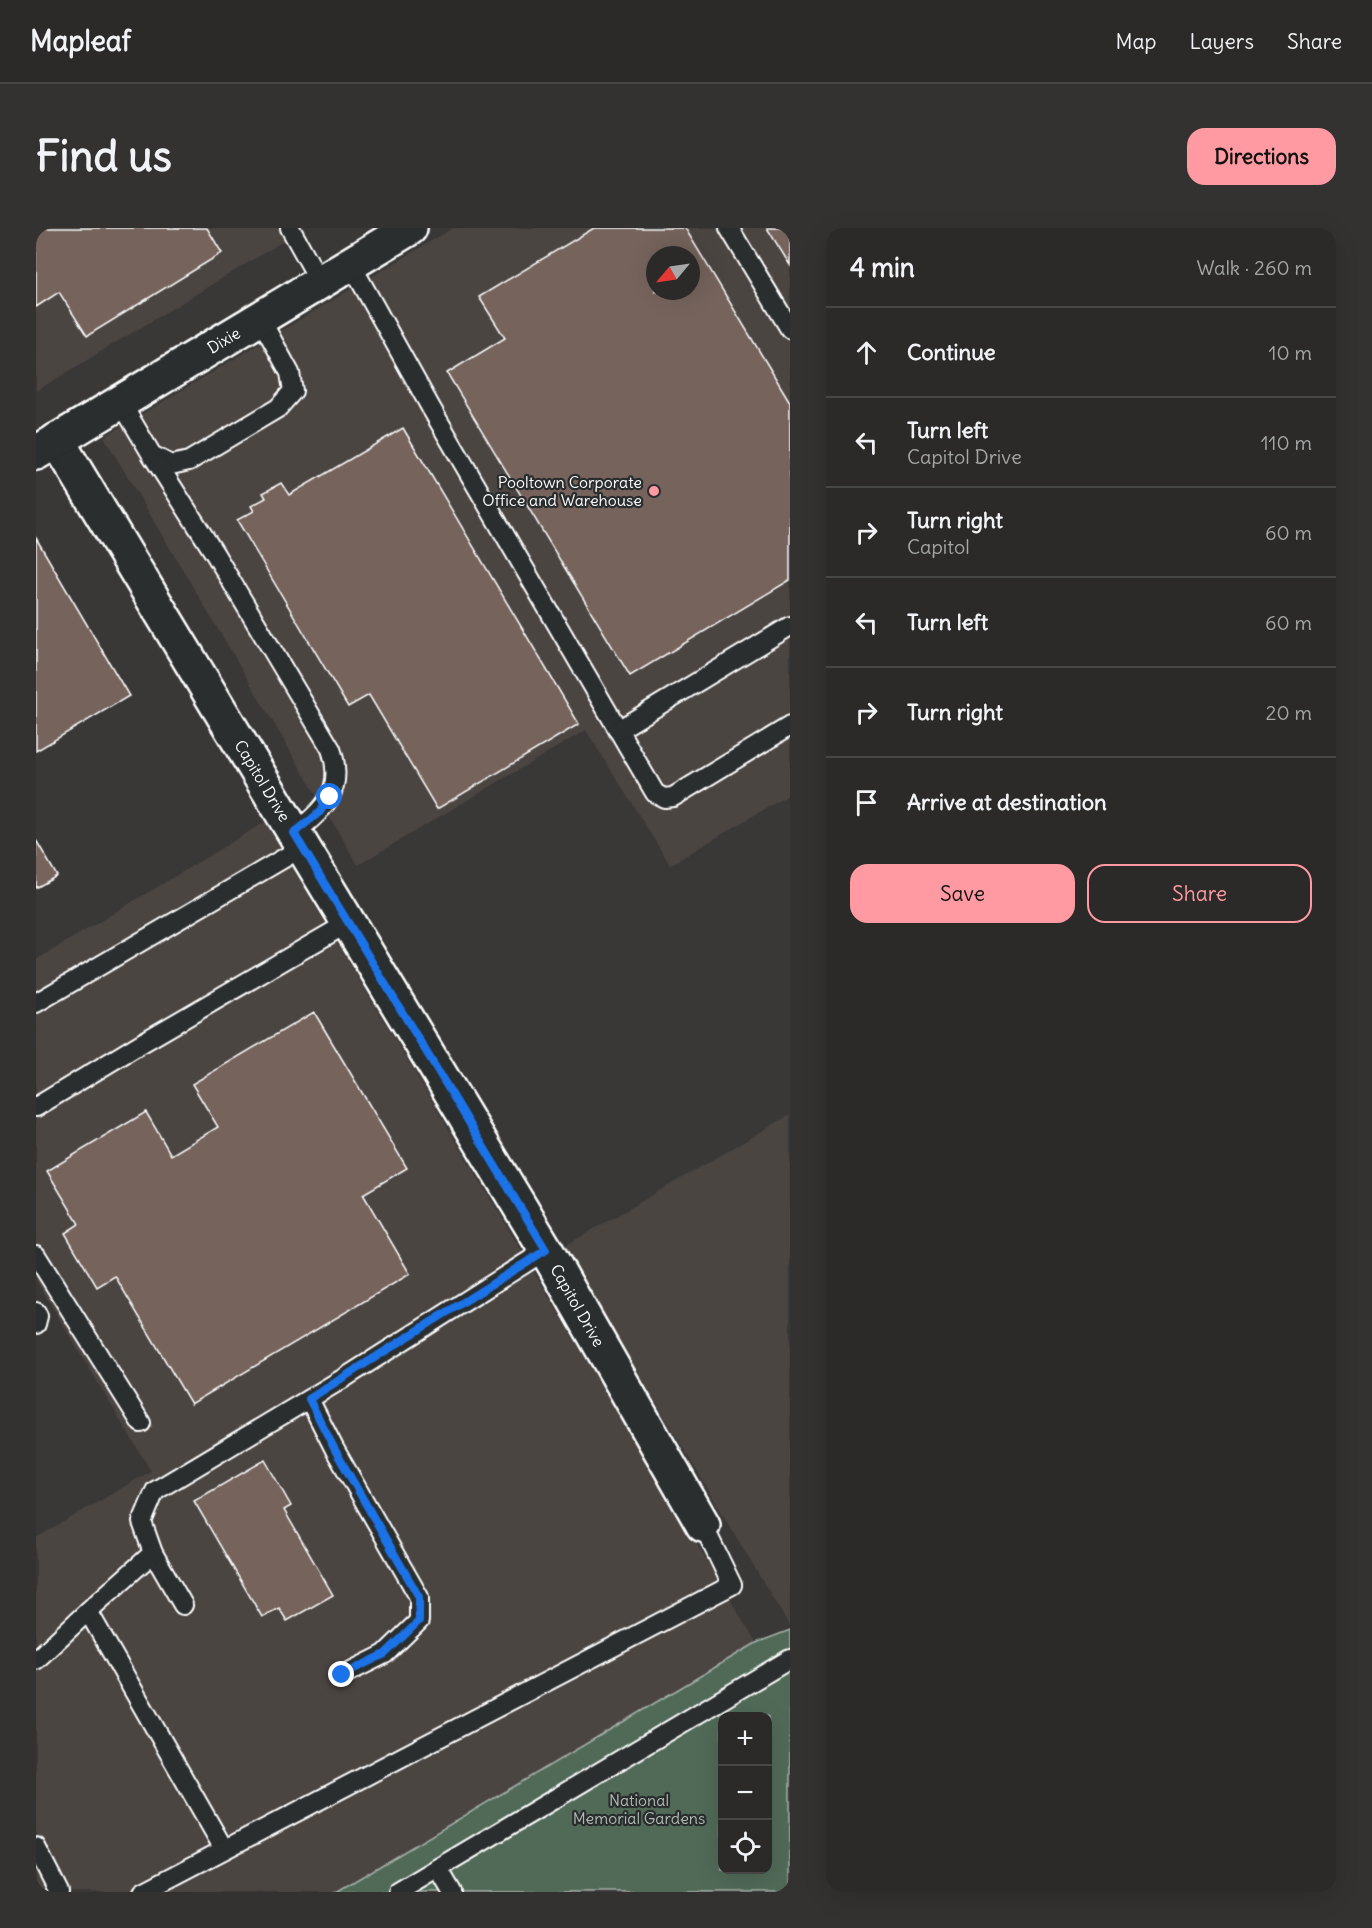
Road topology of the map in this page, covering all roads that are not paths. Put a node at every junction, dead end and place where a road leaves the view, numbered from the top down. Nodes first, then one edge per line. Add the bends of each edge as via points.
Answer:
1 (290, 228) edge
2 (410, 228) edge
3 (729, 228) edge
4 (351, 264) junction
5 (320, 282) junction
6 (260, 318) junction
7 (790, 329) edge
8 (120, 402) junction
9 (46, 446) edge
10 (152, 455) junction
11 (790, 626) edge
12 (790, 726) edge
13 (618, 730) junction
14 (299, 840) junction
15 (348, 922) junction
16 (36, 1003) edge
17 (36, 1107) edge
18 (546, 1250) junction
19 (36, 1255) edge
20 (36, 1312) edge
21 (36, 1324) edge
22 (309, 1399) junction
23 (141, 1423) dead end
24 (703, 1525) joint
25 (153, 1553) junction
26 (183, 1605) dead end
27 (88, 1611) junction
28 (790, 1659) edge
29 (36, 1660) edge
30 (342, 1675) dead end
31 (36, 1847) edge
32 (224, 1849) junction
33 (438, 1868) junction
34 (59, 1892) edge
35 (143, 1892) edge
36 (398, 1892) edge
37 (452, 1892) edge

1 - 5 lane
2 - 4 street, Dixie
3 - 7 lane
4 - 5 street, Dixie
4 - 13 lane
5 - 6 street, Dixie
6 - 8 street, Dixie
6 - 10 lane via 290,373 293,391 278,408 189,461 171,465
8 - 9 street, Dixie
8 - 10 lane
9 - 14 street, Capitol Drive
10 - 14 lane via 331,749 336,779 330,797
11 - 13 lane
12 - 13 lane via 673,797 664,798 655,793
14 - 15 street, Capitol Drive
14 - 16 lane
15 - 17 lane
15 - 18 street, Capitol Drive
18 - 22 lane
18 - 24 street, Capitol Drive
19 - 23 lane
20 - 21 lane
22 - 25 lane via 155,1491 142,1522
22 - 30 lane via 419,1597 419,1621 385,1654
24 - 32 lane via 732,1585
25 - 26 lane
25 - 27 lane
27 - 29 lane
27 - 32 lane
28 - 33 lane
31 - 34 lane
32 - 35 lane
33 - 36 lane
33 - 37 lane

